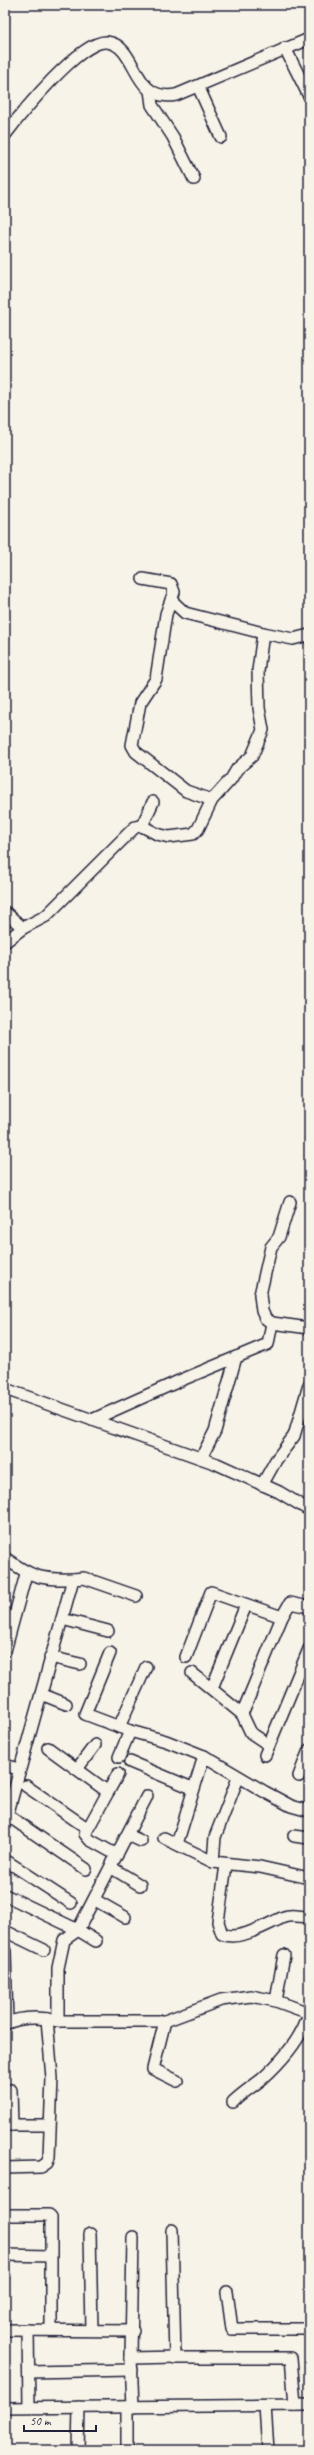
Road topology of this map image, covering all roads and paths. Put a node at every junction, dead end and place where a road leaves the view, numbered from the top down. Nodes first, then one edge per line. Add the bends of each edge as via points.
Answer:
1 (309, 39) edge
2 (285, 48) junction
3 (198, 86) junction
4 (150, 90) junction
5 (308, 94) dead end
6 (5, 135) edge
7 (221, 137) dead end
8 (194, 179) dead end
9 (143, 579) dead end
10 (172, 601) junction
11 (263, 633) junction
12 (309, 635) edge
13 (212, 800) junction
14 (153, 802) dead end
15 (142, 826) junction
16 (5, 912) edge
17 (23, 928) junction
18 (5, 942) edge
19 (290, 1202) dead end
20 (272, 1323) junction
21 (309, 1328) edge
22 (236, 1357) junction
23 (309, 1385) edge
24 (5, 1389) edge
25 (92, 1420) junction
26 (202, 1458) junction
27 (262, 1485) junction
28 (309, 1510) edge
29 (5, 1558) edge
30 (26, 1574) junction
31 (73, 1579) junction
32 (136, 1596) dead end
33 (246, 1605) junction
34 (309, 1607) edge
35 (282, 1617) junction
36 (62, 1620) junction
37 (108, 1631) dead end
38 (309, 1649) edge
39 (5, 1651) edge
40 (110, 1653) dead end
41 (50, 1657) junction
42 (186, 1658) dead end
43 (80, 1664) dead end
44 (146, 1667) dead end
45 (192, 1673) dead end
46 (212, 1688) junction
47 (41, 1694) junction
48 (66, 1704) dead end
49 (242, 1714) junction
50 (125, 1729) junction
51 (95, 1745) dead end
52 (48, 1748) dead end
53 (309, 1750) edge
54 (204, 1756) junction
55 (119, 1757) dead end
56 (130, 1762) dead end
57 (5, 1765) edge
58 (18, 1769) junction
59 (77, 1769) junction
60 (118, 1774) dead end
61 (299, 1776) dead end
62 (238, 1778) junction
63 (26, 1786) dead end
64 (192, 1788) junction
65 (108, 1792) junction
66 (147, 1796) dead end
67 (309, 1812) edge
68 (6, 1819) edge
69 (87, 1828) junction
70 (128, 1835) junction
71 (294, 1836) dead end
72 (164, 1838) dead end
73 (309, 1838) edge
74 (141, 1840) dead end
75 (176, 1844) junction
76 (117, 1855) junction
77 (5, 1860) edge
78 (213, 1862) junction
79 (226, 1865) junction
80 (86, 1868) dead end
81 (112, 1868) junction
82 (309, 1878) edge
83 (140, 1885) dead end
84 (5, 1895) edge
85 (95, 1900) junction
86 (71, 1903) dead end
87 (125, 1917) dead end
88 (309, 1917) edge
89 (78, 1930) junction
90 (5, 1931) edge
91 (96, 1941) dead end
92 (44, 1950) dead end
93 (5, 1952) edge
94 (284, 1955) dead end
95 (276, 2001) junction
96 (309, 2013) edge
97 (52, 2020) junction
98 (165, 2021) junction
99 (6, 2023) edge
100 (304, 2037) edge
101 (177, 2081) dead end
102 (11, 2090) dead end
103 (233, 2102) dead end
104 (49, 2124) junction
105 (8, 2125) edge
106 (5, 2168) edge
107 (5, 2215) edge
108 (172, 2230) dead end
109 (90, 2234) dead end
110 (133, 2237) dead end
111 (5, 2255) edge
112 (49, 2256) junction
113 (227, 2292) dead end
114 (309, 2329) edge
115 (5, 2330) edge
116 (28, 2330) junction
117 (50, 2330) junction
118 (92, 2330) junction
119 (133, 2331) junction
120 (175, 2357) junction
121 (131, 2358) junction
122 (132, 2370) junction
123 (29, 2372) junction
124 (295, 2405) junction
125 (309, 2405) edge
126 (265, 2406) junction
127 (29, 2407) junction
128 (79, 2407) junction
129 (130, 2407) junction
130 (5, 2408) edge
131 (78, 2450) edge
132 (127, 2450) edge
133 (268, 2450) edge

1 - 2 street
2 - 3 street
2 - 5 street
3 - 4 street via 170,96 159,96
3 - 7 street
4 - 6 street via 139,79 123,52 110,42 100,42 77,56 56,76
4 - 8 street via 152,105 173,137
9 - 10 street via 171,584 174,592
10 - 11 street via 185,613
10 - 13 street via 166,614 156,679 140,703 132,745 136,752 186,791
11 - 12 street via 293,639
11 - 13 street via 258,671 263,734 252,756 237,769
13 - 15 street via 198,829 190,835 169,837
14 - 15 street
15 - 17 street via 135,827 46,916
16 - 17 street
17 - 18 street
19 - 20 street via 279,1237 272,1247 260,1295 265,1318
20 - 21 street
20 - 22 street via 268,1344
22 - 25 street
22 - 26 street via 215,1431
23 - 27 street via 294,1436
24 - 25 street
25 - 26 street
26 - 27 street
27 - 28 street
29 - 30 street
30 - 31 street via 50,1580
30 - 39 street
31 - 32 street via 84,1578
31 - 36 street
33 - 35 street
33 - 42 street via 211,1592
33 - 46 street
34 - 35 street via 290,1603
35 - 49 street
36 - 37 street
36 - 41 street
38 - 49 street via 267,1750 251,1733
40 - 50 street via 85,1714
41 - 43 street
41 - 47 street
44 - 50 street
45 - 46 street
46 - 49 street
47 - 48 street
47 - 58 street
50 - 54 street
50 - 55 street
51 - 59 street
52 - 59 street
53 - 61 street
54 - 62 street
54 - 64 street
56 - 64 street
57 - 58 street
58 - 68 street
59 - 65 street
60 - 65 street
62 - 67 street via 291,1806
62 - 78 street via 215,1837
63 - 69 street
64 - 75 street
65 - 69 street
66 - 70 street
68 - 80 street
69 - 76 street via 86,1835 90,1840
70 - 74 street
70 - 76 street
71 - 73 street
72 - 75 street
75 - 78 street
76 - 81 street
77 - 86 street
78 - 79 street
79 - 82 street via 260,1867
79 - 88 street via 218,1922 222,1934 227,1936 254,1931 290,1916
81 - 83 street
81 - 85 street
84 - 89 street
85 - 87 street
85 - 89 street
89 - 91 street
89 - 97 street via 64,1940 61,1950
90 - 92 street
93 - 99 street
94 - 95 street
95 - 96 street
95 - 98 street via 251,1996 221,2000
96 - 100 street
97 - 98 street
97 - 99 street via 22,2019
97 - 104 street
98 - 101 street via 153,2069
100 - 103 street via 262,2079
102 - 105 street
104 - 105 street
104 - 106 street via 47,2163 40,2167
107 - 112 street via 50,2216
108 - 120 street
109 - 118 street
110 - 119 street
111 - 112 street
112 - 117 street
113 - 114 street via 232,2329
115 - 116 street
116 - 117 street
116 - 123 street
117 - 118 street
118 - 119 street
119 - 121 street
120 - 121 street
120 - 124 street via 291,2358
121 - 122 street
122 - 123 street
122 - 129 street
123 - 127 street
124 - 125 street
124 - 126 street
126 - 129 street
126 - 133 street
127 - 128 street
127 - 130 street
128 - 129 street
128 - 131 street
129 - 132 street

